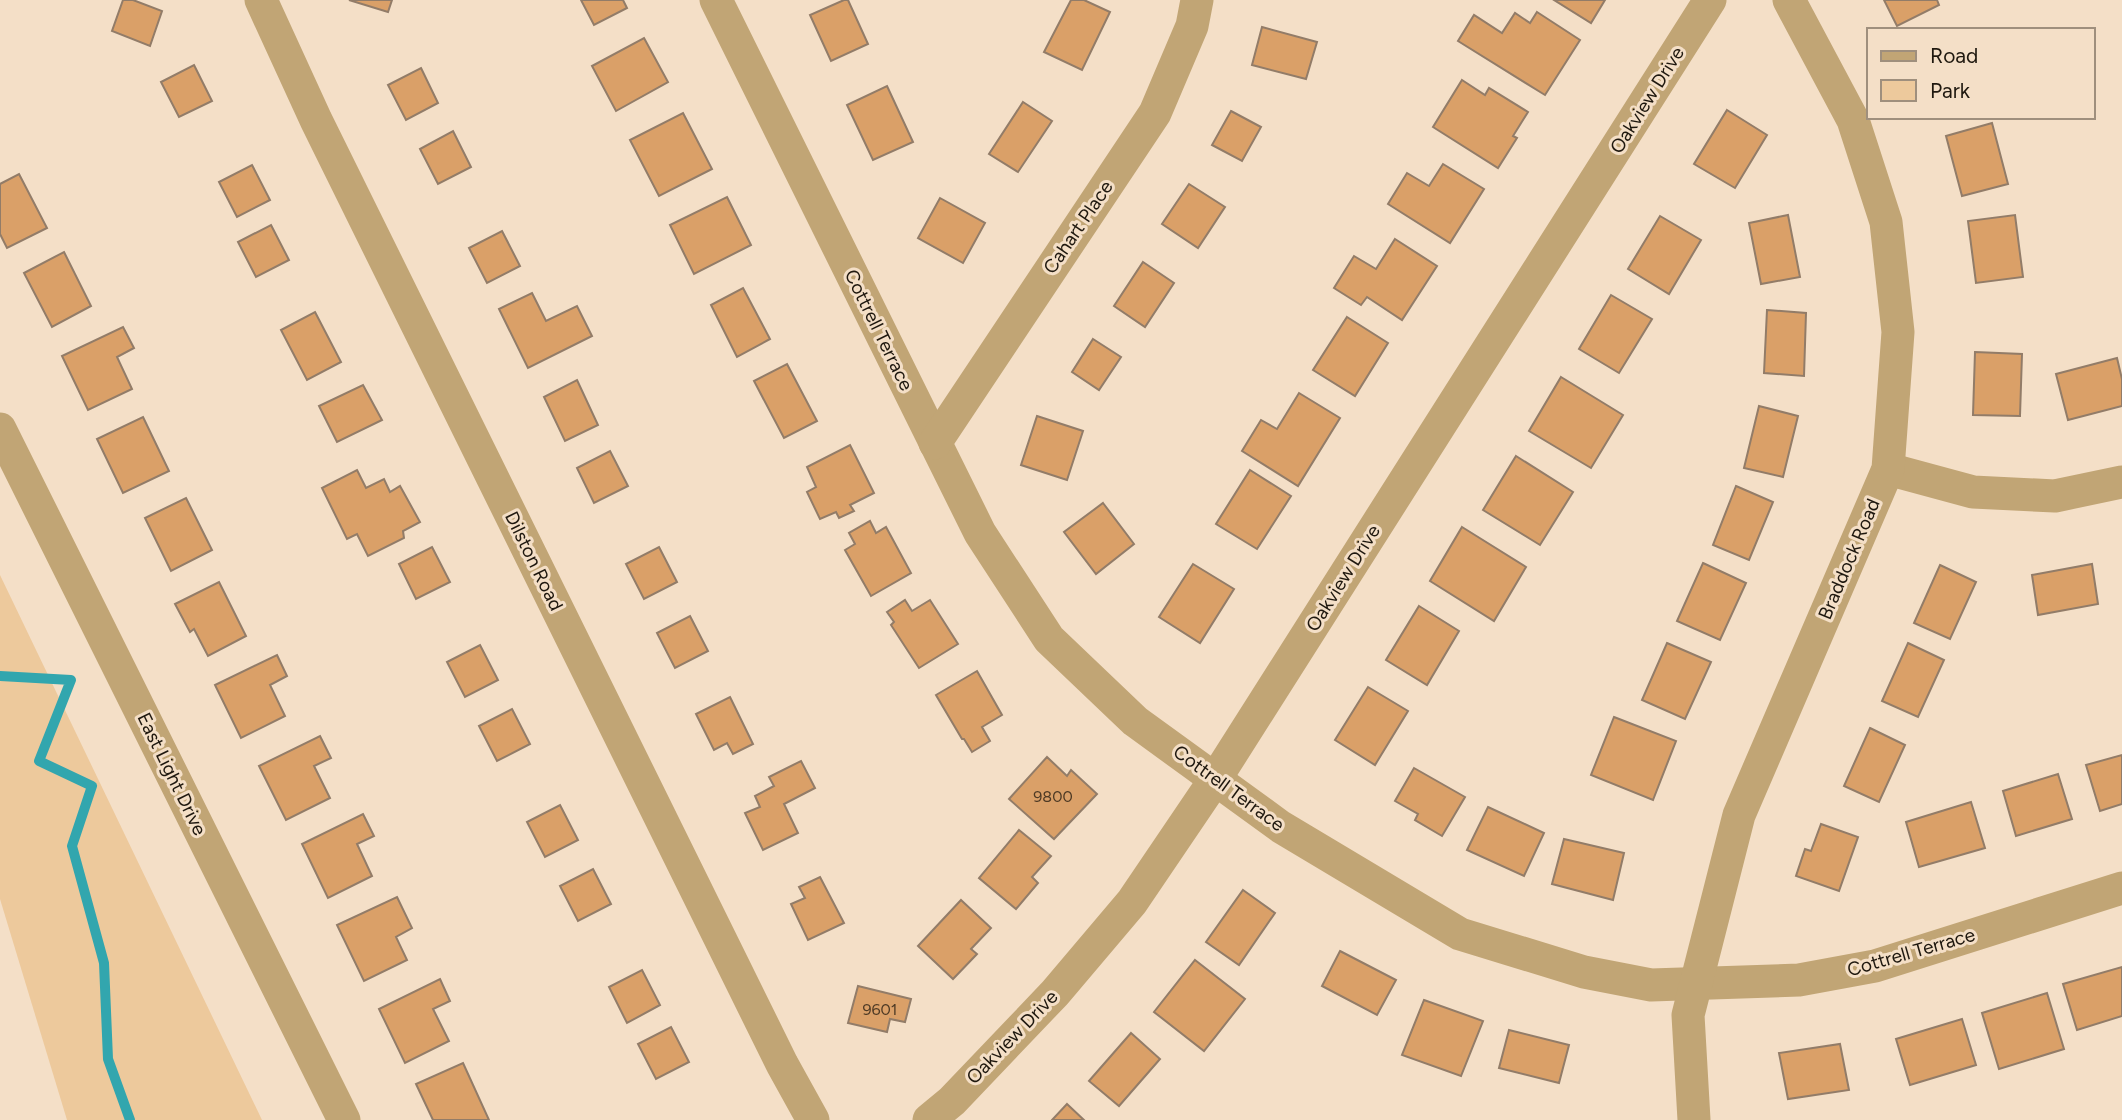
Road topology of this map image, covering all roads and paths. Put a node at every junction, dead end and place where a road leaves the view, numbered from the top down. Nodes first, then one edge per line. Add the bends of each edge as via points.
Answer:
1 (261, 0) edge
2 (716, 0) edge
3 (1197, 0) edge
4 (1710, 0) edge
5 (1788, 0) edge
6 (0, 429) edge
7 (935, 443) junction
8 (1888, 469) junction
9 (2122, 482) edge
10 (1216, 778) junction
11 (2122, 888) edge
12 (1695, 983) junction
13 (344, 1120) edge
14 (813, 1120) edge
15 (929, 1120) edge
16 (1694, 1120) edge

1 - 14 street, Dilston Road via 352,194
2 - 7 street, Cottrell Terrace
3 - 7 street, Cahart Place via 1192,26 1155,113
4 - 10 street, Oakview Drive
5 - 8 street, Braddock Road via 1853,120 1886,222 1898,332
6 - 13 street, East Light Drive
7 - 10 street, Cottrell Terrace via 980,533 1049,639 1135,721
8 - 9 street via 1973,492 2055,496
8 - 12 street, Braddock Road via 1739,815
10 - 12 street, Cottrell Terrace via 1281,827 1460,934 1584,972 1651,985
10 - 15 street, Oakview Drive via 1132,902 1081,963
11 - 12 street, Cottrell Terrace via 1875,966 1799,980
12 - 16 street, Braddock Road via 1688,1015

